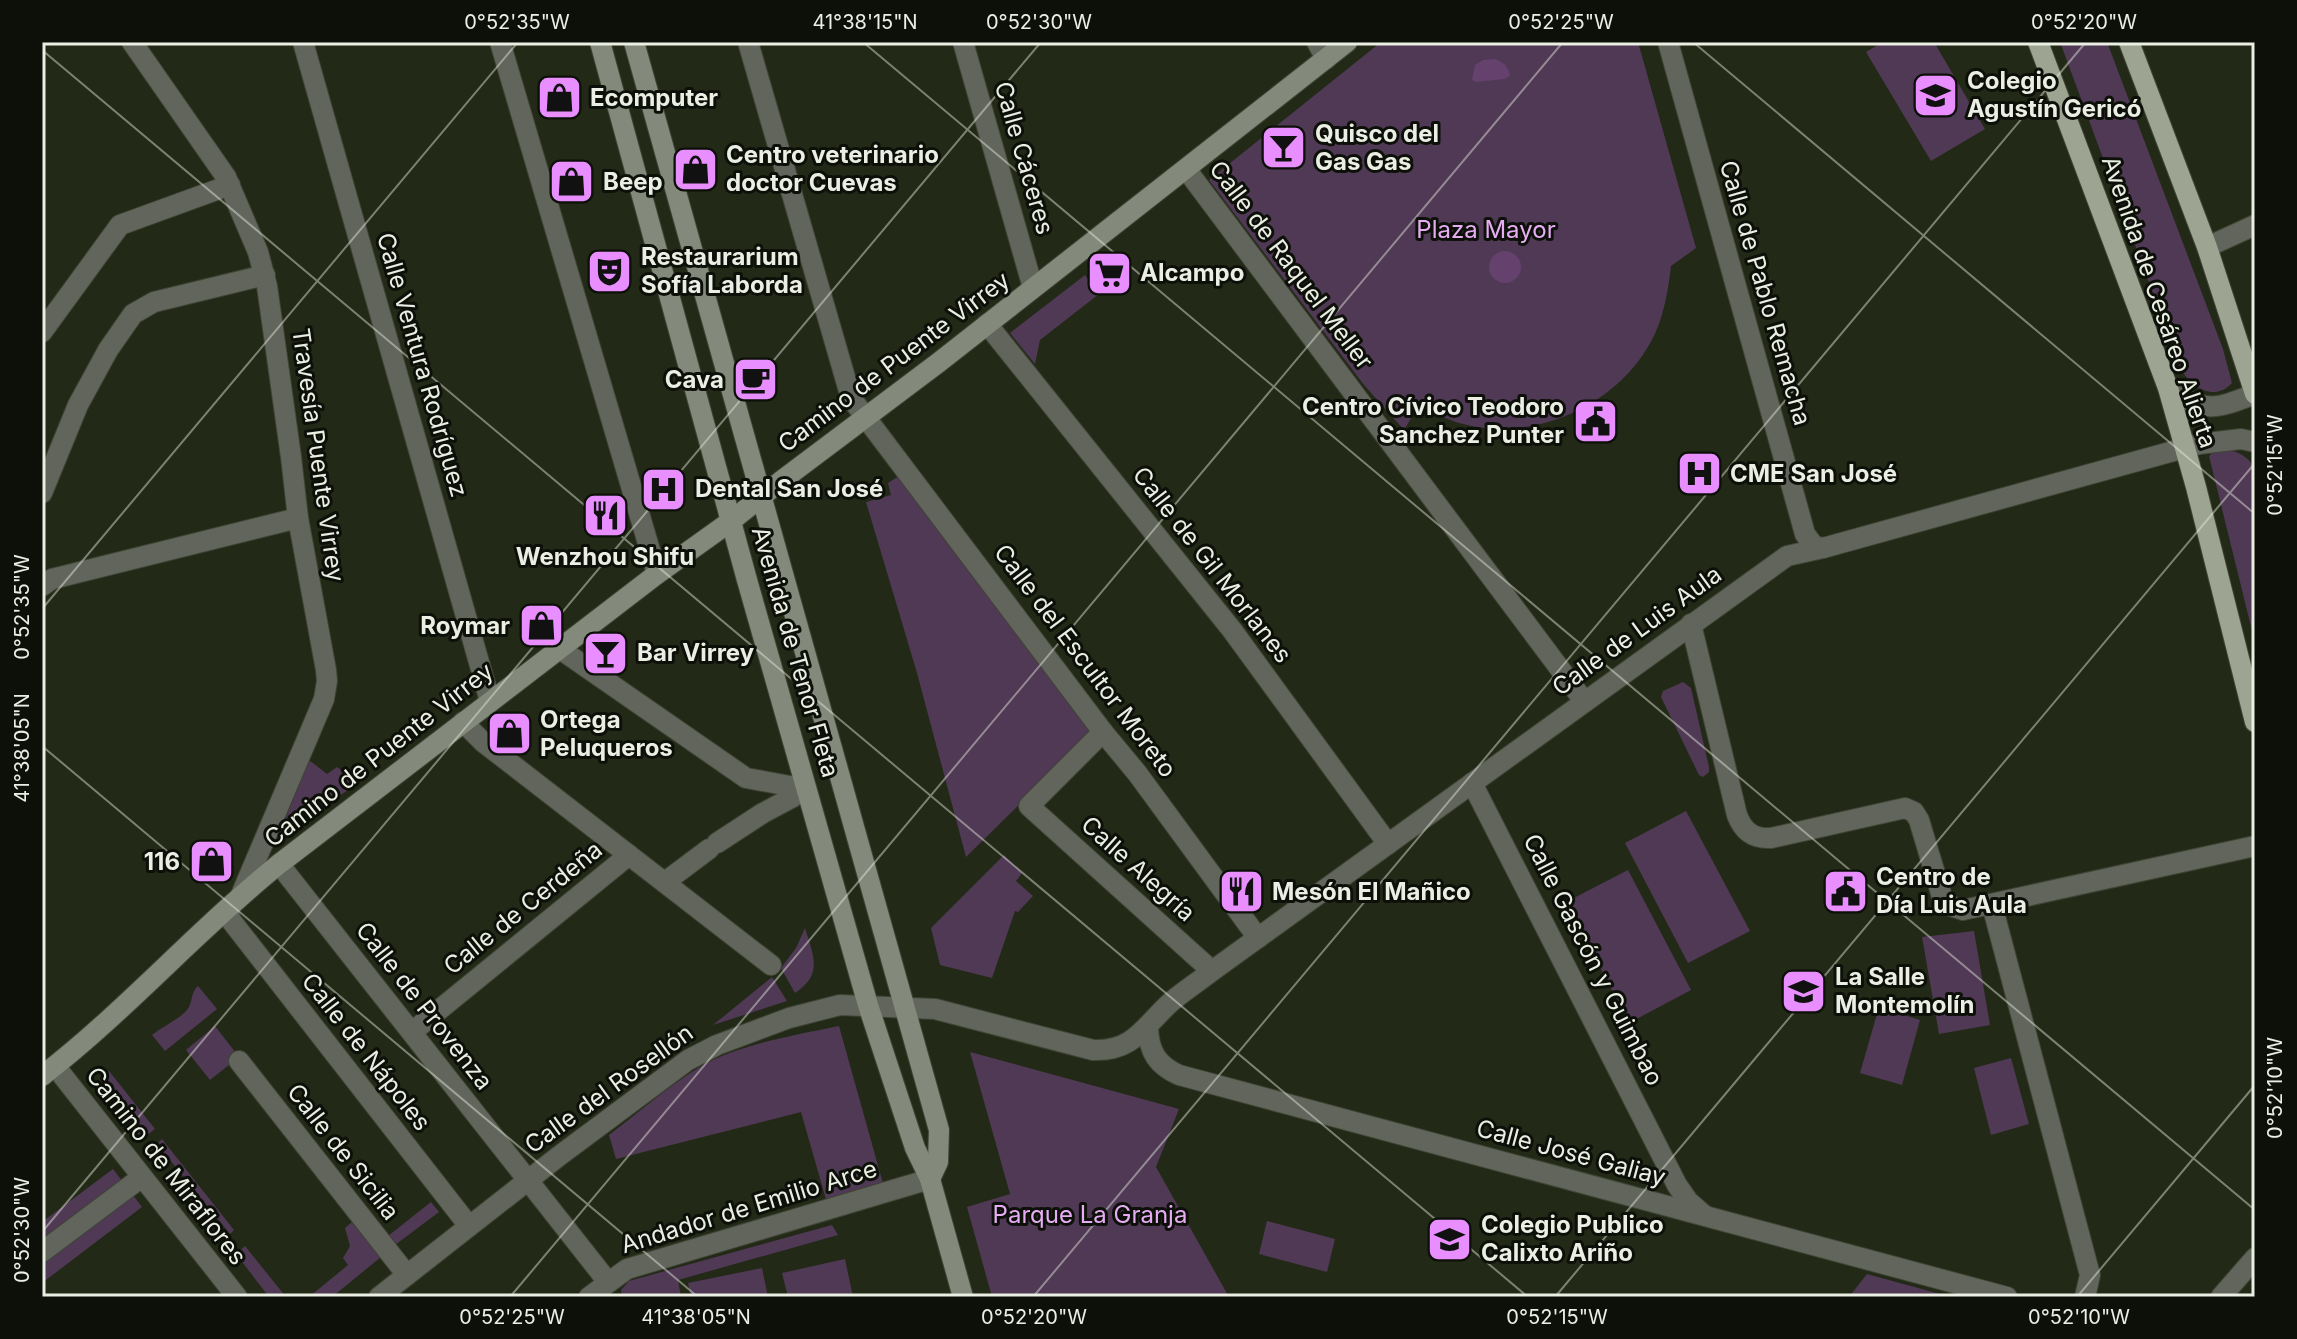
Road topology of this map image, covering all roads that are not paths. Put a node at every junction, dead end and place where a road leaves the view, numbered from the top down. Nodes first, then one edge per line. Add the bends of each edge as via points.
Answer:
1 (132, 42) edge
2 (303, 42) edge
3 (500, 42) edge
4 (600, 42) edge
5 (634, 42) edge
6 (748, 42) edge
7 (963, 42) edge
8 (1347, 42) edge
9 (1668, 42) edge
10 (2038, 42) edge
11 (2129, 42) edge
12 (1321, 51) edge
13 (1186, 169) junction
14 (230, 185) junction
15 (2255, 225) edge
16 (2207, 247) junction
17 (265, 275) junction
18 (1033, 288) junction
19 (987, 324) junction
20 (42, 332) edge
21 (2168, 388) junction
22 (2255, 394) edge
23 (866, 418) junction
24 (2255, 442) edge
25 (2184, 447) junction
26 (42, 493) edge
27 (762, 495) junction
28 (298, 518) junction
29 (731, 521) junction
30 (1823, 548) junction
31 (657, 574) junction
32 (42, 586) edge
33 (1691, 624) junction
34 (560, 649) junction
35 (490, 701) junction
36 (1584, 701) junction
37 (463, 722) junction
38 (2255, 722) edge
39 (1103, 732) junction
40 (1472, 783) junction
41 (1388, 844) junction
42 (2255, 846) edge
43 (629, 855) junction
44 (279, 864) junction
45 (665, 882) junction
46 (235, 901) junction
47 (1992, 905) junction
48 (1258, 938) junction
49 (771, 965) dead end
50 (1212, 971) junction
51 (868, 1005) junction
52 (905, 1007) junction
53 (412, 1032) junction
54 (1140, 1034) junction
55 (239, 1061) dead end
56 (48, 1071) edge
57 (1666, 1161) junction
58 (142, 1177) junction
59 (930, 1179) junction
60 (527, 1181) junction
61 (1640, 1199) junction
62 (1707, 1217) junction
63 (469, 1226) junction
64 (42, 1252) edge
65 (2255, 1258) edge
66 (407, 1275) junction
67 (608, 1282) junction
68 (227, 1294) edge
69 (379, 1297) edge
70 (589, 1297) edge
71 (963, 1297) edge
72 (2007, 1297) edge
73 (2085, 1297) edge
74 (2221, 1297) edge

1 - 14 street, Travesía Puente Virrey
2 - 35 street, Calle Ventura Rodríguez
3 - 31 street
4 - 29 main road, Avenida de Tenor Fleta
5 - 27 main road, Avenida de Tenor Fleta
6 - 23 street, Calle del Escultor Moreto via 845,380
7 - 18 street, Calle Cáceres
8 - 12 main road, Camino de Puente Virrey
9 - 30 street, Calle de Pablo Remacha via 1805,534
10 - 21 main road, Avenida de Cesáreo Alierta
11 - 16 main road
12 - 13 main road, Camino de Puente Virrey
13 - 18 main road, Camino de Puente Virrey
13 - 36 street, Calle de Raquel Meller
14 - 17 street, Travesía Puente Virrey
14 - 20 street via 120,225
15 - 16 street
16 - 22 main road
17 - 26 street via 154,302 133,314 78,405
17 - 28 street, Travesía Puente Virrey
18 - 19 main road, Camino de Puente Virrey
19 - 23 main road, Camino de Puente Virrey
19 - 41 street, Calle de Gil Morlanes via 1232,630
21 - 22 street via 2206,407
21 - 25 main road, Avenida de Cesáreo Alierta
23 - 27 main road, Camino de Puente Virrey
23 - 39 street, Calle del Escultor Moreto
24 - 25 street, Calle de Luis Aula
25 - 30 street, Calle de Luis Aula
25 - 38 main road, Avenida de Cesáreo Alierta
27 - 29 main road, Camino de Puente Virrey
27 - 52 main road, Avenida de Tenor Fleta
28 - 32 street via 52,579
28 - 46 street, Travesía Puente Virrey via 327,691
29 - 31 main road, Camino de Puente Virrey
29 - 51 main road, Avenida de Tenor Fleta
30 - 33 street, Calle de Luis Aula via 1787,556
31 - 34 main road, Camino de Puente Virrey
33 - 36 street, Calle de Luis Aula
33 - 47 street via 1737,815 1747,832 1771,838 1905,808 1919,820 1946,903 1963,910
34 - 35 main road, Camino de Puente Virrey
34 - 45 street via 746,778 791,792
35 - 37 main road, Camino de Puente Virrey
36 - 40 street, Calle de Luis Aula
37 - 43 street
37 - 44 main road, Camino de Puente Virrey
39 - 48 street, Calle del Escultor Moreto
39 - 50 street, Calle Alegría via 1029,806
40 - 41 street, Calle de Luis Aula
40 - 57 street, Calle Gascón y Guimbao
41 - 48 street, Calle de Luis Aula
42 - 47 street
43 - 45 street
43 - 53 street, Calle de Cerdeña
44 - 46 main road, Camino de Puente Virrey
44 - 53 street, Calle de Provenza
45 - 49 street
46 - 56 main road, Camino de Puente Virrey
46 - 63 street, Calle de Nápoles via 230,919
47 - 73 street via 2090,1275
48 - 50 street, Calle de Luis Aula
50 - 54 street, Calle de Luis Aula
51 - 52 street, Calle del Rosellón
51 - 59 main road, Avenida de Tenor Fleta
51 - 60 street, Calle del Rosellón via 803,1013 717,1045 688,1060
52 - 54 street, Calle del Rosellón via 935,1009 1093,1050 1112,1049
52 - 59 main road, Avenida de Tenor Fleta via 939,1130 938,1162
53 - 60 street, Calle de Provenza
54 - 61 street, Calle José Galiay via 1162,1066 1179,1075
55 - 66 street, Calle de Sicilia
56 - 58 street, Camino de Miraflores
57 - 61 street via 1661,1189
57 - 62 street, Calle Gascón y Guimbao via 1682,1193
58 - 64 street
58 - 68 street, Camino de Miraflores
59 - 67 street, Andador de Emilio Arce via 627,1269
59 - 71 main road, Avenida de Tenor Fleta
60 - 63 street, Calle del Rosellón
60 - 67 street, Calle de Provenza
61 - 62 street, Calle José Galiay
62 - 72 street, Calle José Galiay
63 - 66 street, Calle del Rosellón
65 - 74 street
66 - 69 street, Calle del Rosellón
67 - 70 street, Andador de Emilio Arce

